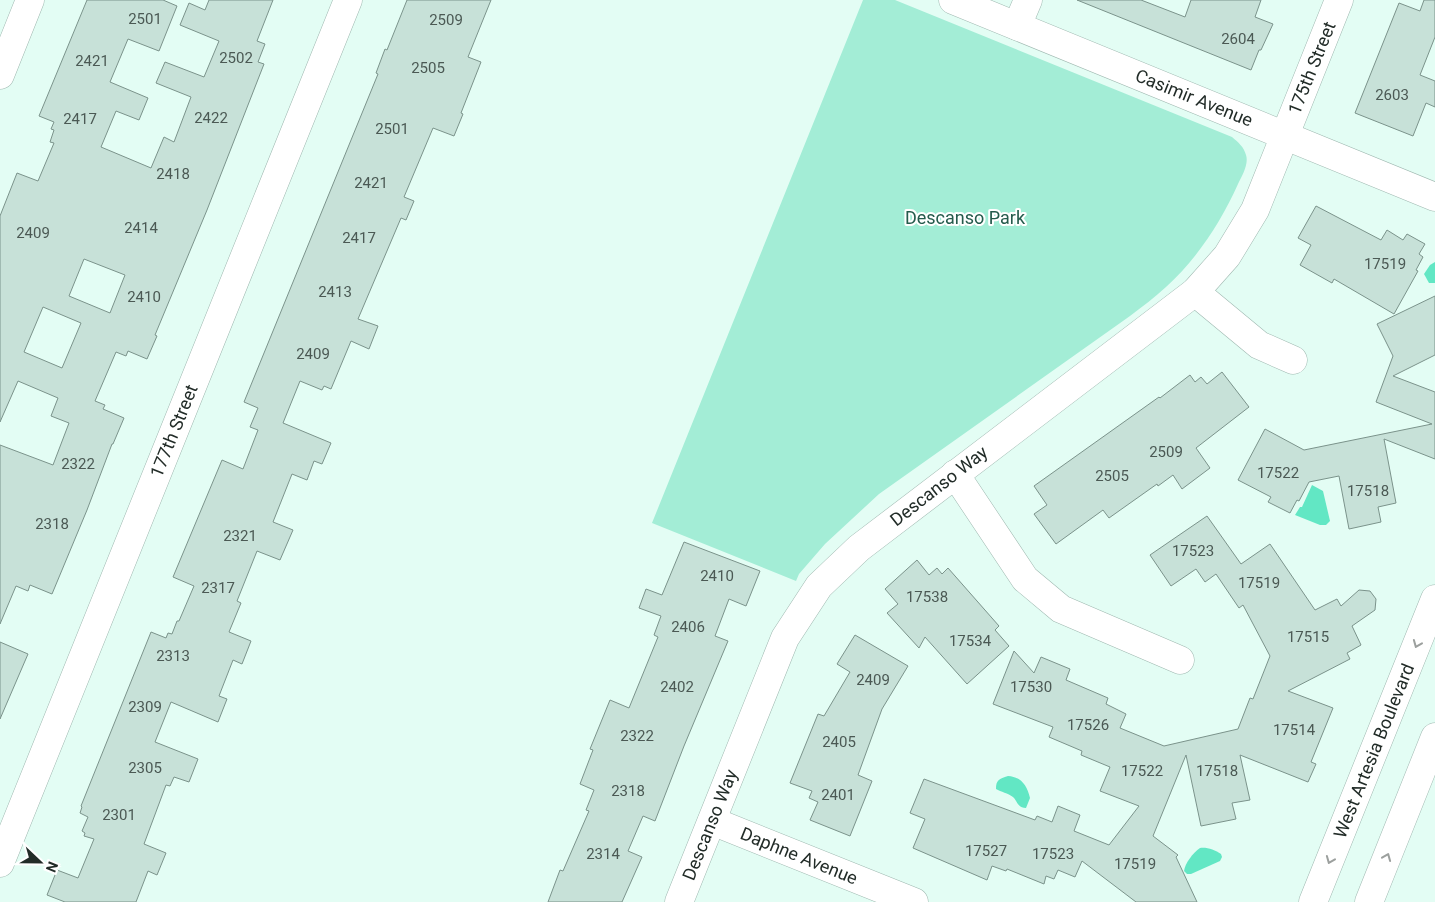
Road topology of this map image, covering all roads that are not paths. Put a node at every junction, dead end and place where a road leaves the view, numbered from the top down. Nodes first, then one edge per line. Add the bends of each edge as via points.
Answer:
1 (30, 0) edge
2 (348, 0) edge
3 (953, 0) edge
4 (1028, 0) edge
5 (1339, 0) edge
6 (1017, 26) junction
7 (0, 75) edge
8 (1285, 136) junction
9 (1435, 197) edge
10 (1195, 292) junction
11 (1293, 360) dead end
12 (955, 474) junction
13 (1435, 599) edge
14 (1180, 660) dead end
15 (1435, 736) edge
16 (712, 821) junction
17 (0, 863) edge
18 (679, 902) edge
19 (914, 902) edge
20 (1313, 902) edge
21 (1369, 902) edge

1 - 7 street
2 - 17 street, 177th Street
3 - 6 street, Casimir Avenue
4 - 6 street
5 - 8 street, 175th Street
6 - 8 street, Casimir Avenue
8 - 9 street, Casimir Avenue
8 - 10 street, Descanso Way via 1255,210 1227,256
10 - 11 street via 1259,345
10 - 12 street, Descanso Way
12 - 14 street via 1025,579 1061,609
12 - 16 street, Descanso Way via 859,548 819,586 785,638
13 -> 20 street, West Artesia Boulevard
21 -> 15 street
16 - 18 street, Descanso Way
16 - 19 street, Daphne Avenue

